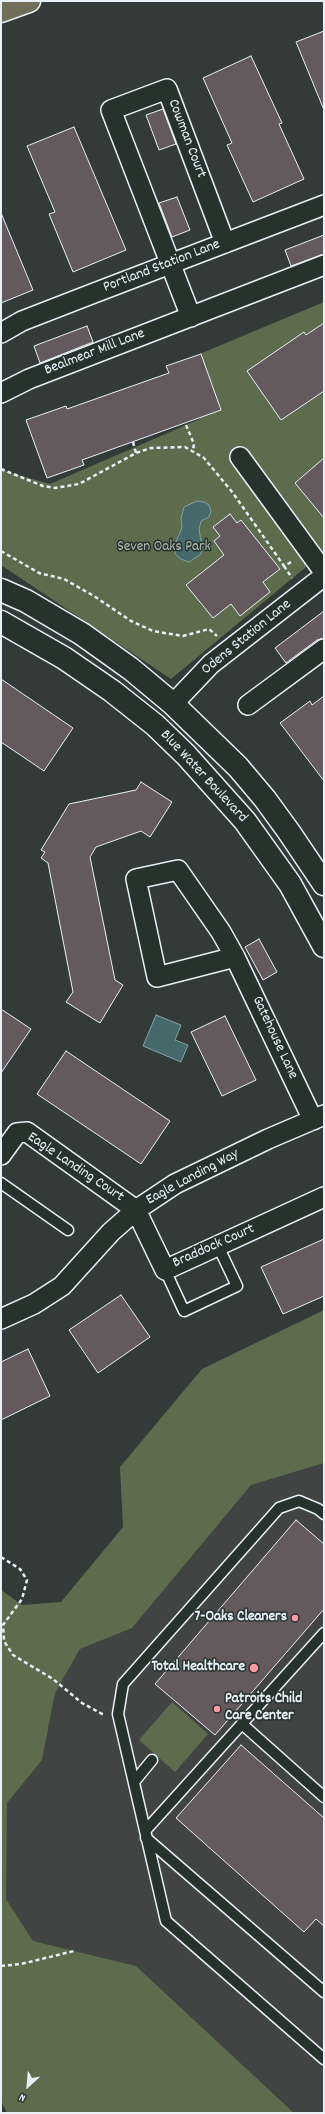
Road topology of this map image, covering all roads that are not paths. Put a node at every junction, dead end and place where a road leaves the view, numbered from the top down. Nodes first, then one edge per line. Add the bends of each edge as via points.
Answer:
1 (18, 1) edge
2 (28, 1) edge
3 (1, 10) edge
4 (324, 205) edge
5 (225, 243) junction
6 (170, 264) junction
7 (324, 265) edge
8 (191, 317) junction
9 (1, 333) edge
10 (1, 393) edge
11 (240, 457) dead end
12 (324, 572) edge
13 (324, 576) edge
14 (1, 590) edge
15 (1, 622) edge
16 (324, 649) edge
17 (173, 704) junction
18 (248, 705) dead end
19 (324, 884) edge
20 (324, 946) edge
21 (236, 957) junction
22 (318, 1117) edge
23 (1, 1155) edge
24 (1, 1183) edge
25 (324, 1197) edge
26 (136, 1210) junction
27 (68, 1230) dead end
28 (218, 1246) junction
29 (165, 1270) junction
30 (1, 1319) edge
31 (324, 1514) edge
32 (324, 1633) edge
33 (242, 1724) junction
34 (152, 1760) dead end
35 (134, 1782) junction
36 (324, 1797) edge
37 (146, 1835) junction
38 (324, 1992) edge
39 (324, 2059) edge

1 - 3 highway
2 - 3 highway
4 - 5 street, Portland Station Lane
5 - 6 street, Portland Station Lane
5 - 6 street, Cowman Court via 167,89 111,110
6 - 8 street
6 - 9 street, Portland Station Lane via 22,321
7 - 8 street, Bealmear Mill Lane
8 - 10 street, Bealmear Mill Lane via 29,378
11 - 12 street
13 - 17 street, Odens Station Lane via 211,664
14 - 17 street, Blue Water Boulevard via 26,601 82,634 131,669
15 - 20 street, Blue Water Boulevard via 64,658 112,691 155,725 186,755 258,838 290,884
16 - 18 street
17 - 19 street, Blue Water Boulevard via 238,767 265,799
21 - 21 street, Gatehouse Lane via 178,870 136,879 157,977
21 - 22 street, Gatehouse Lane
22 - 26 street, Eagle Landing Way via 175,1184
23 - 26 street, Eagle Landing Court via 17,1133 27,1132
24 - 27 lane
25 - 28 street, Braddock Court
26 - 29 street, Braddock Court
26 - 30 street, Eagle Landing Way via 111,1232 62,1286 34,1304
28 - 29 street, Braddock Court
28 - 29 lane via 237,1286 190,1308 184,1310
31 - 35 lane via 299,1501 279,1508 123,1684 118,1714
32 - 33 lane
33 - 36 lane
33 - 37 lane
34 - 35 lane
35 - 37 lane
37 - 38 lane
37 - 39 lane via 166,1921

